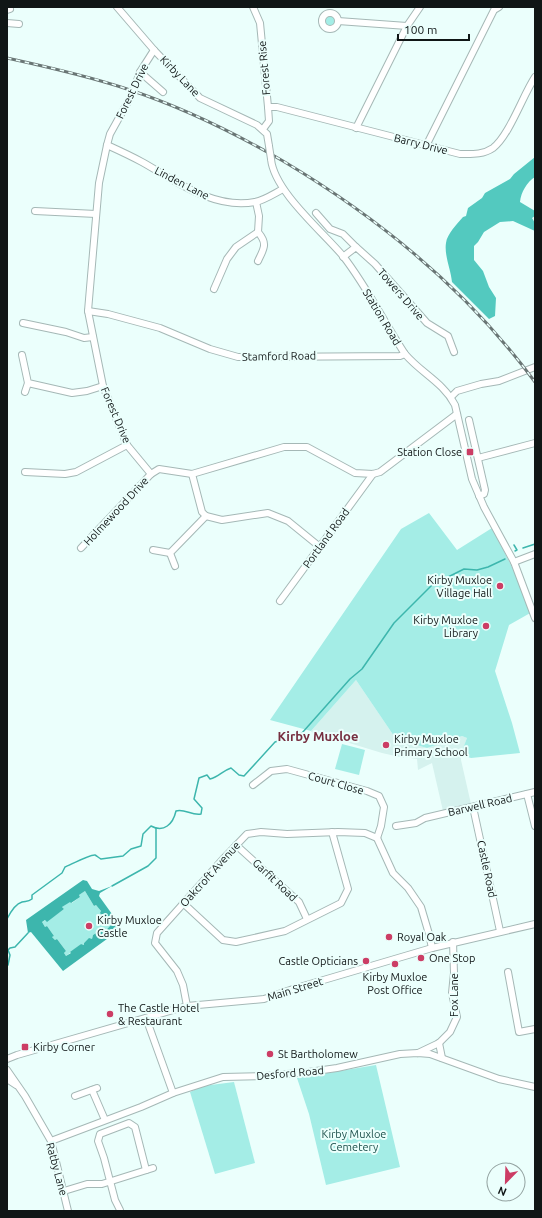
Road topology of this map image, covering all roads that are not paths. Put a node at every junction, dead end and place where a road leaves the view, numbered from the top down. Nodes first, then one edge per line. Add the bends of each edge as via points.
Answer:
1 (117, 7) edge
2 (253, 7) edge
3 (420, 7) edge
4 (499, 7) edge
5 (338, 22) dead end
6 (7, 23) edge
7 (19, 24) dead end
8 (407, 26) junction
9 (154, 50) junction
10 (140, 72) junction
11 (535, 77) edge
12 (532, 86) edge
13 (163, 92) dead end
14 (268, 107) junction
15 (356, 128) junction
16 (263, 129) junction
17 (106, 145) junction
18 (426, 146) junction
19 (283, 189) junction
20 (256, 202) junction
21 (35, 211) dead end
22 (316, 213) dead end
23 (96, 214) junction
24 (258, 232) junction
25 (356, 247) junction
26 (343, 257) junction
27 (258, 261) dead end
28 (214, 290) dead end
29 (88, 311) junction
30 (23, 323) dead end
31 (94, 337) junction
32 (454, 352) dead end
33 (405, 354) junction
34 (22, 355) dead end
35 (535, 367) edge
36 (28, 383) junction
37 (103, 386) junction
38 (25, 392) dead end
39 (451, 396) junction
40 (457, 414) junction
41 (470, 420) dead end
42 (535, 443) edge
43 (127, 445) junction
44 (478, 458) junction
45 (25, 472) dead end
46 (151, 474) junction
47 (192, 474) junction
48 (373, 474) junction
49 (479, 496) junction
50 (206, 516) junction
51 (320, 547) junction
52 (81, 548) dead end
53 (153, 550) dead end
54 (170, 554) junction
55 (535, 554) edge
56 (514, 562) junction
57 (175, 566) dead end
58 (280, 601) dead end
59 (535, 618) edge
60 (254, 785) dead end
61 (535, 792) edge
62 (527, 794) junction
63 (473, 807) junction
64 (396, 826) dead end
65 (535, 826) edge
66 (332, 832) junction
67 (376, 838) junction
68 (236, 845) junction
69 (183, 903) junction
70 (307, 919) junction
71 (535, 924) edge
72 (500, 931) junction
73 (453, 942) junction
74 (432, 948) junction
75 (508, 972) dead end
76 (187, 1006) junction
77 (146, 1018) junction
78 (535, 1029) edge
79 (518, 1032) junction
80 (520, 1039) dead end
81 (439, 1043) junction
82 (418, 1053) junction
83 (442, 1058) junction
84 (7, 1059) edge
85 (7, 1070) edge
86 (7, 1079) edge
87 (19, 1087) junction
88 (535, 1087) edge
89 (173, 1093) junction
90 (75, 1096) dead end
91 (105, 1120) junction
92 (50, 1141) junction
93 (153, 1168) dead end
94 (146, 1170) junction
95 (109, 1182) junction
96 (64, 1191) junction
97 (120, 1210) edge
98 (68, 1211) edge

1 - 9 street, Kirby Lane
2 - 14 street, Forest Rise via 260,23
3 - 8 street
4 - 18 street via 494,10
5 - 8 street
6 - 7 street
8 - 15 street
9 - 10 street, Forest Drive
9 - 16 street, Kirby Lane via 200,98
10 - 13 street
10 - 17 street, Forest Drive, bridge
11 - 12 street, Barry Drive
12 - 18 street, Barry Drive via 503,138 492,148 479,154 460,154
14 - 15 street, Barry Drive via 278,107
14 - 16 street, Forest Rise via 269,122
15 - 18 street, Barry Drive
16 - 19 street, Station Road, bridge via 267,134 273,170
17 - 20 street, Linden Lane via 214,200 234,203
17 - 23 street, Forest Drive
19 - 20 street, Linden Lane
19 - 26 street, Station Road
20 - 24 street via 259,216
21 - 23 street
22 - 25 street, Towers Drive via 330,229 343,234
23 - 29 street, Forest Drive
24 - 27 street via 264,239 265,248
24 - 28 street via 231,253
25 - 26 street
25 - 32 street, Towers Drive via 375,264 427,323 448,336
26 - 33 street, Station Road
29 - 31 street, Forest Drive
29 - 33 street, Stamford Road via 160,328 210,350 238,357
30 - 31 street via 84,338
31 - 37 street, Forest Drive
33 - 39 street, Station Road
34 - 36 street
35 - 39 street via 499,381 457,391
36 - 37 street via 72,393
36 - 38 street
37 - 43 street, Forest Drive
39 - 40 street, Station Road
40 - 48 street via 380,472
40 - 49 street, Station Road via 472,479
41 - 44 street
42 - 44 street
43 - 45 street via 76,472
43 - 46 street, Forest Drive
44 - 49 street via 485,490 484,494
46 - 47 street via 159,469
46 - 52 street, Holmewood Drive
47 - 48 street via 284,447 307,447 355,472
47 - 50 street via 202,512
48 - 51 street, Portland Road
49 - 56 street, Station Road
50 - 51 street via 222,520 268,513 288,521
50 - 54 street
51 - 58 street, Portland Road
53 - 54 street
54 - 57 street
55 - 56 street
56 - 59 street, Station Road
60 - 67 street, Court Close via 271,771 287,769 379,796 384,807
61 - 62 street, Barwell Road
62 - 63 street, Barwell Road
62 - 65 street
63 - 64 street, Barwell Road
63 - 72 street, Castle Road
66 - 67 street, Oakcroft Avenue via 365,832
66 - 68 street, Oakcroft Avenue via 261,832 247,834
66 - 70 street via 348,889 341,903
67 - 74 street via 393,873 421,906
68 - 69 street, Oakcroft Avenue
68 - 70 street, Garfit Road via 299,902
69 - 70 street via 223,940 236,942 284,931
69 - 76 street, Oakcroft Avenue via 157,934 155,943 177,971
71 - 72 street, Main Street
72 - 73 street, Main Street
73 - 74 street, Main Street
73 - 81 street, Fox Lane via 452,993 456,1017 450,1032
74 - 76 street, Main Street via 293,988 264,999
75 - 79 street
76 - 77 street, Main Street
77 - 84 street, Main Street
77 - 89 street
78 - 79 street
79 - 80 street
81 - 82 street, Fox Lane
81 - 83 street
82 - 83 street, Desford Road
82 - 89 street, Desford Road via 400,1054 309,1072 223,1077
83 - 88 street, Desford Road via 498,1079
85 - 87 street, Ratby Lane
86 - 87 street, Ratby Lane
87 - 92 street, Ratby Lane
89 - 91 street, Desford Road
90 - 91 street via 95,1089
91 - 92 street, Desford Road
92 - 96 street, Ratby Lane
93 - 94 street
94 - 95 street
94 - 95 street via 135,1127 129,1123 100,1134 98,1138
95 - 96 street via 87,1184
95 - 97 street
96 - 98 street, Ratby Lane

